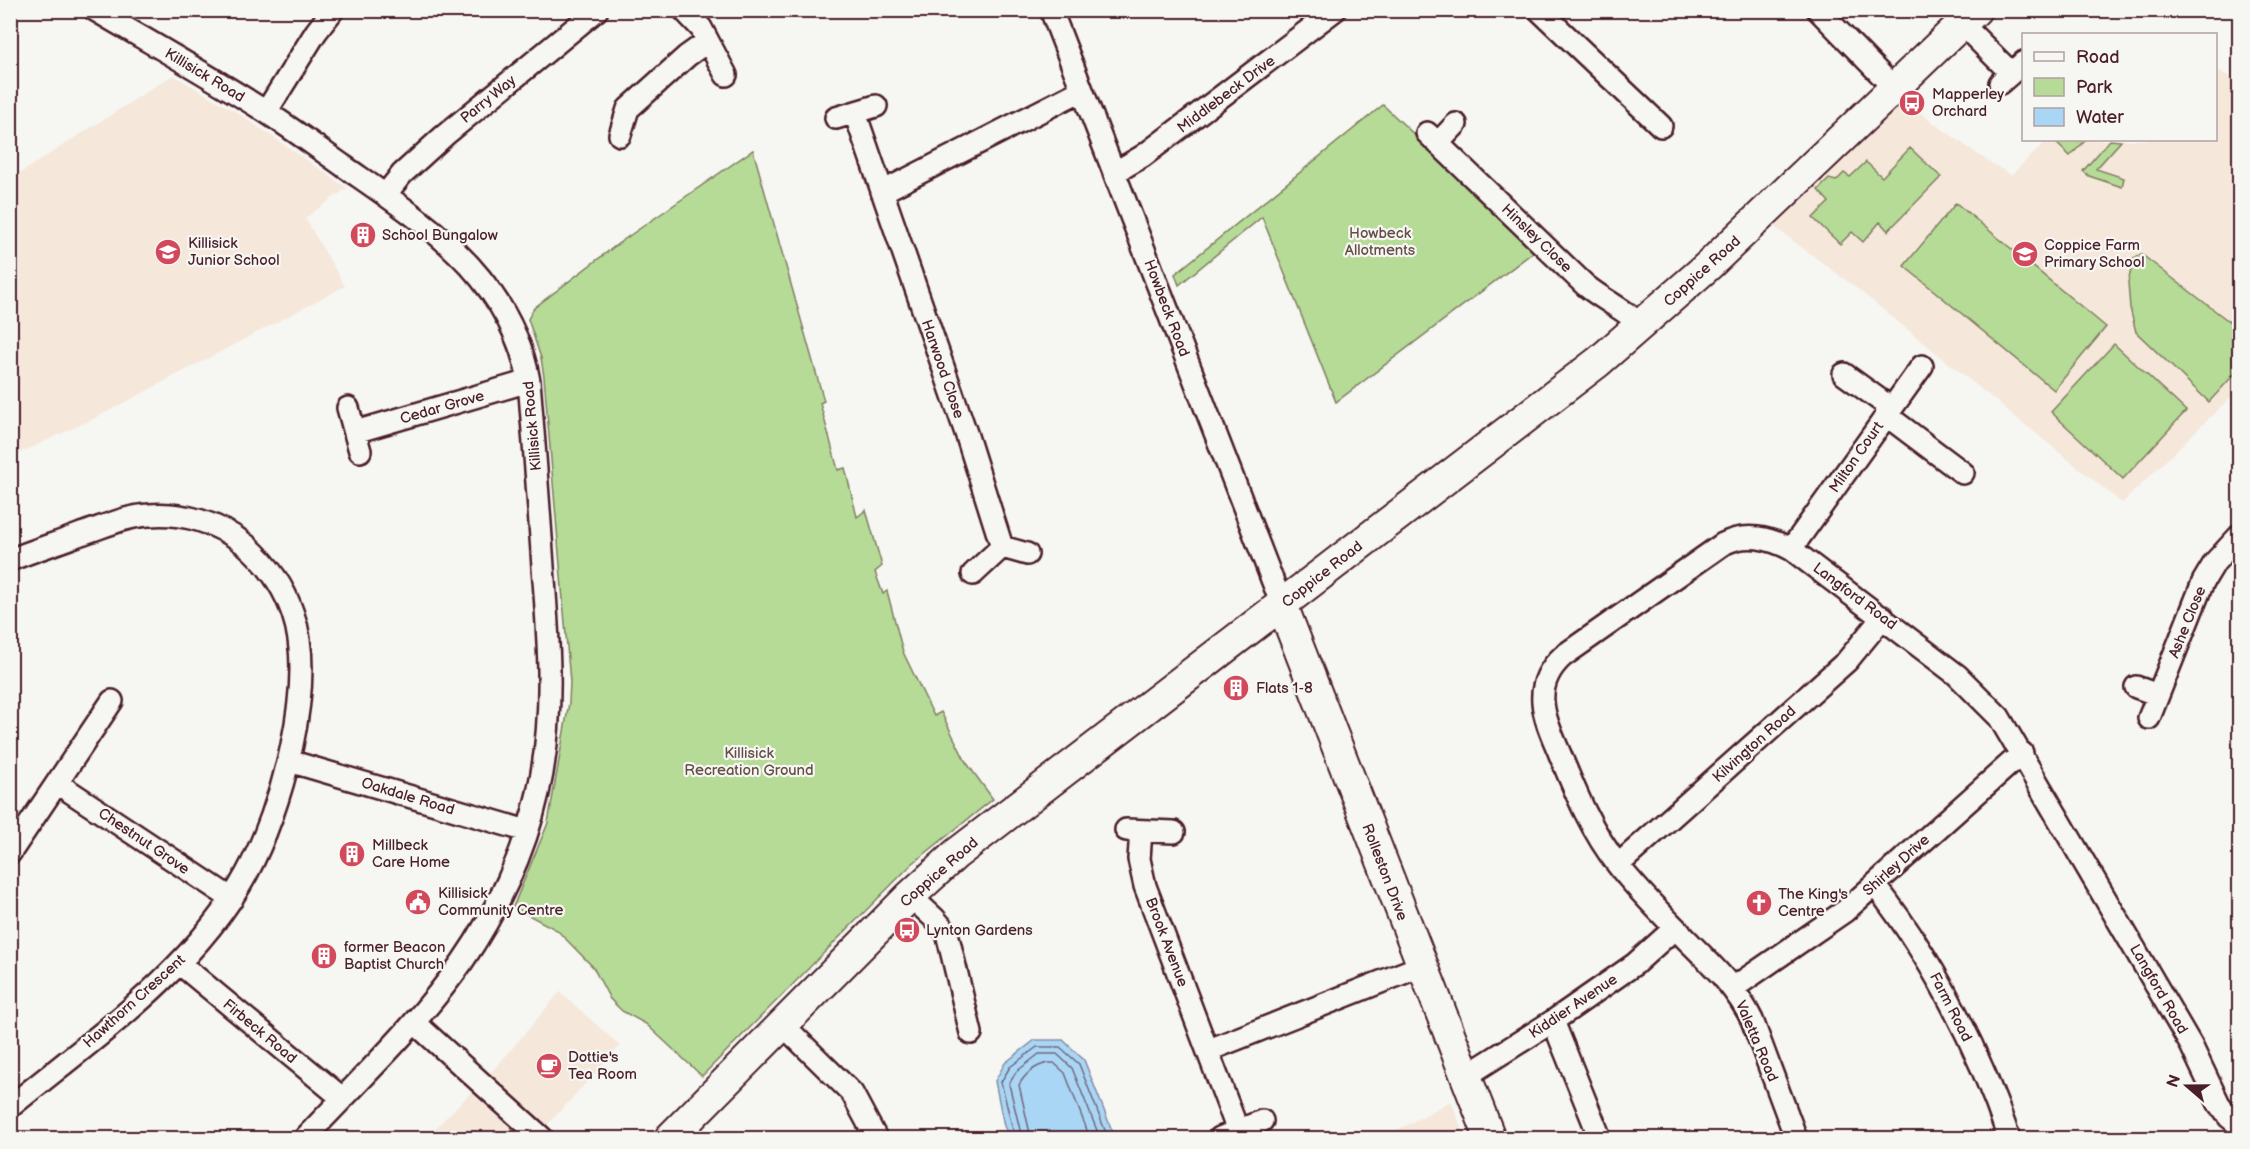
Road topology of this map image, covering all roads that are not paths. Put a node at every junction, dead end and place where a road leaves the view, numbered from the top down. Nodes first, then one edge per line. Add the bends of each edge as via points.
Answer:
1 (95, 10) edge
2 (333, 10) edge
3 (597, 10) edge
4 (684, 10) edge
5 (1051, 10) edge
6 (1335, 10) edge
7 (1539, 10) edge
8 (1818, 10) edge
9 (1969, 17) edge
10 (708, 41) junction
11 (2011, 73) edge
12 (726, 75) dead end
13 (1894, 88) junction
14 (1082, 90) junction
15 (876, 106) dead end
16 (266, 112) junction
17 (1456, 124) dead end
18 (1661, 126) dead end
19 (620, 135) dead end
20 (1114, 172) junction
21 (882, 192) junction
22 (385, 195) junction
23 (1642, 325) junction
24 (1922, 366) dead end
25 (1844, 374) dead end
26 (529, 381) junction
27 (348, 408) dead end
28 (1888, 412) junction
29 (1964, 473) dead end
30 (2240, 535) edge
31 (1002, 547) junction
32 (1791, 549) junction
33 (1028, 554) dead end
34 (10, 560) edge
35 (973, 574) dead end
36 (1282, 605) junction
37 (1883, 617) junction
38 (2136, 687) dead end
39 (2158, 695) junction
40 (112, 701) dead end
41 (2150, 718) dead end
42 (2022, 753) junction
43 (289, 761) junction
44 (57, 783) junction
45 (526, 831) junction
46 (1174, 832) dead end
47 (10, 853) edge
48 (1618, 864) junction
49 (1875, 885) junction
50 (910, 896) junction
51 (232, 899) junction
52 (1675, 928) junction
53 (179, 963) junction
54 (1421, 966) junction
55 (1733, 988) junction
56 (1553, 1021) junction
57 (414, 1022) junction
58 (783, 1024) junction
59 (971, 1033) dead end
60 (1209, 1050) junction
61 (1466, 1076) junction
62 (342, 1098) junction
63 (10, 1107) edge
64 (1262, 1121) dead end
65 (2240, 1126) edge
66 (1229, 1135) edge
67 (305, 1138) edge
68 (542, 1138) edge
69 (670, 1138) edge
70 (876, 1138) edge
71 (1490, 1138) edge
72 (1600, 1138) edge
73 (1796, 1138) edge
74 (2009, 1138) edge

1 - 16 street, Killisick Road
2 - 16 street
3 - 22 street, Parry Way via 445,135
4 - 10 street
5 - 14 street, Howbeck Road
6 - 20 street, Middlebeck Drive via 1143,156
7 - 18 street
8 - 13 street
9 - 11 street
9 - 13 street, Coppice Road
10 - 12 street
10 - 19 street via 628,109
13 - 23 street, Coppice Road
14 - 20 street, Howbeck Road
14 - 21 street
15 - 21 street, Harwood Close via 846,115
16 - 22 street, Killisick Road
17 - 23 street, Hinsley Close via 1433,138 1585,285
20 - 36 street, Howbeck Road
21 - 31 street, Harwood Close
22 - 26 street, Killisick Road via 458,254 482,282 518,337
23 - 36 street, Coppice Road
24 - 28 street, Milton Court
25 - 28 street
26 - 27 street, Cedar Grove via 357,441
26 - 45 street, Killisick Road via 548,631 549,699 538,793
28 - 29 street
28 - 32 street, Milton Court
30 - 39 street, Ashe Close via 2215,562 2204,582
31 - 33 street
31 - 35 street
32 - 37 street, Langford Road
32 - 48 street, Langford Road via 1765,538 1732,539 1563,656 1551,669 1543,692 1544,714 1582,807
34 - 43 street, Hawthorn Crescent via 127,518 150,515 195,519 238,539 272,572 294,615 300,672
36 - 50 street, Coppice Road via 956,854
36 - 54 street, Rolleston Drive
37 - 42 street, Langford Road via 1973,689 1999,717
37 - 48 street, Kilvington Road via 1847,662
38 - 39 street
39 - 41 street, Ashe Close
40 - 44 street
42 - 49 street, Shirley Drive
42 - 65 street, Langford Road via 2191,1045 2219,1104
43 - 45 street, Oakdale Road
43 - 51 street, Hawthorn Crescent via 262,843
44 - 47 street
44 - 51 street, Chestnut Grove
45 - 57 street, Killisick Road via 492,913 464,960
46 - 60 street, Brook Avenue via 1133,830 1145,886
48 - 52 street, Langford Road
49 - 55 street, Shirley Drive via 1845,911
49 - 74 street, Farm Road via 1904,924 1956,1010
50 - 58 street, Coppice Road
50 - 59 street via 947,933
51 - 53 street, Hawthorn Crescent
52 - 55 street, Valetta Road
52 - 56 street, Kiddier Avenue via 1635,964
53 - 62 street, Firbeck Road
53 - 63 street, Hawthorn Crescent via 131,1008
54 - 60 street
54 - 61 street, Rolleston Drive
55 - 73 street, Valetta Road via 1752,1020
56 - 61 street, Kiddier Avenue
56 - 72 street
57 - 62 street, Killisick Road
57 - 68 street
58 - 69 street, Coppice Road
58 - 70 street via 852,1093
60 - 66 street, Brook Avenue
61 - 71 street, Rolleston Drive
62 - 67 street, Killisick Road
64 - 66 street, Brook Avenue

